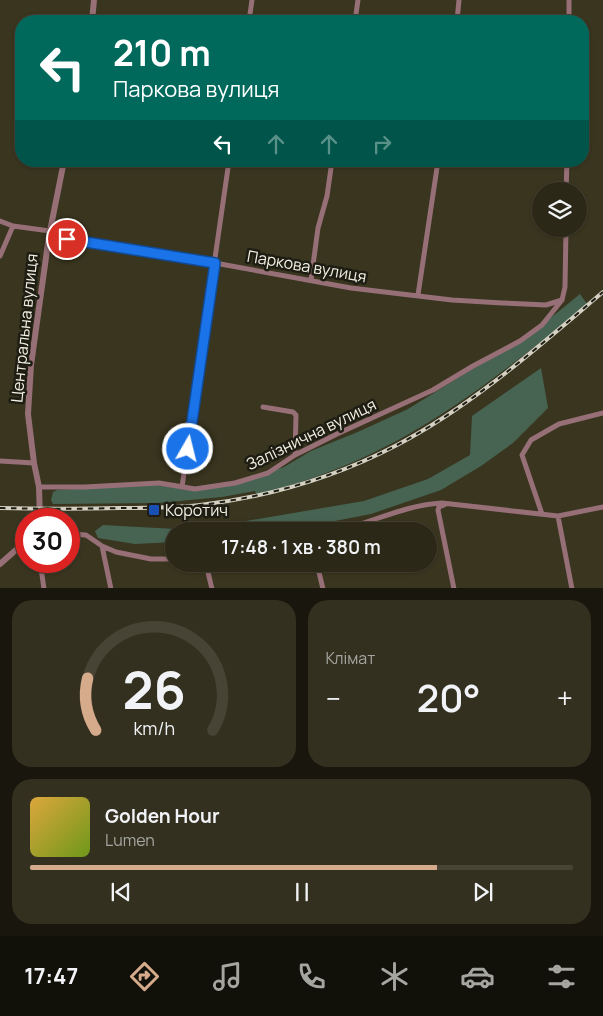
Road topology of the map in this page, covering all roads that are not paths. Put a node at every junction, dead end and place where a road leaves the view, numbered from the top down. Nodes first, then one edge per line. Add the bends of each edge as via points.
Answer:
1 (94, 0) edge
2 (252, 0) edge
3 (358, 0) edge
4 (459, 0) edge
5 (569, 0) edge
6 (93, 15) edge
7 (250, 15) edge
8 (356, 15) edge
9 (458, 15) edge
10 (569, 15) edge
11 (63, 167) edge
12 (228, 167) edge
13 (331, 167) edge
14 (437, 167) edge
15 (567, 167) edge
16 (566, 182) edge
17 (0, 221) edge
18 (13, 226) junction
19 (49, 234) junction
20 (566, 237) edge
21 (0, 256) edge
22 (215, 263) junction
23 (311, 280) junction
24 (418, 295) junction
25 (562, 300) junction
26 (263, 407) dead end
27 (603, 413) edge
28 (295, 455) junction
29 (0, 461) edge
30 (34, 463) junction
31 (38, 486) junction
32 (182, 487) junction
33 (446, 504) junction
34 (603, 507) edge
35 (40, 508) edge
36 (542, 514) junction
37 (558, 516) junction
38 (364, 522) edge
39 (80, 535) edge
40 (102, 546) junction
41 (15, 551) edge
42 (165, 559) edge
43 (0, 564) edge
44 (208, 572) edge
45 (319, 572) edge
46 (42, 573) edge
47 (44, 588) edge
48 (111, 588) edge
49 (212, 588) edge
50 (323, 588) edge
51 (454, 588) edge
52 (572, 588) edge

1 - 6 street
2 - 7 street
3 - 8 street
4 - 9 street
5 - 10 street
11 - 19 street, Центральна вулиця
12 - 22 street
13 - 23 street
14 - 24 street
15 - 16 street
17 - 18 street, Паркова вулиця
18 - 19 street, Паркова вулиця
18 - 21 street
19 - 22 street, Паркова вулиця
19 - 30 street, Центральна вулиця via 31,365 28,414
20 - 25 street
22 - 23 street, Паркова вулиця
22 - 32 street
23 - 24 street, Паркова вулиця
24 - 25 street, Паркова вулиця via 546,305
25 - 28 street, Залізнична вулиця via 542,326 520,341 433,390
26 - 28 street via 296,415
27 - 36 street via 559,424 532,440 522,455
28 - 32 street, Залізнична вулиця via 268,473 250,480 202,488
29 - 30 street
30 - 31 street, Центральна вулиця
31 - 32 street, Залізнична вулиця via 159,483
31 - 35 street, Центральна вулиця
33 - 36 street
33 - 38 street via 411,507
33 - 51 street via 438,510
34 - 37 street
36 - 37 street
37 - 52 street
39 - 40 street
40 - 42 street via 116,552
40 - 48 street
41 - 43 street
44 - 49 street
45 - 50 street
46 - 47 street

